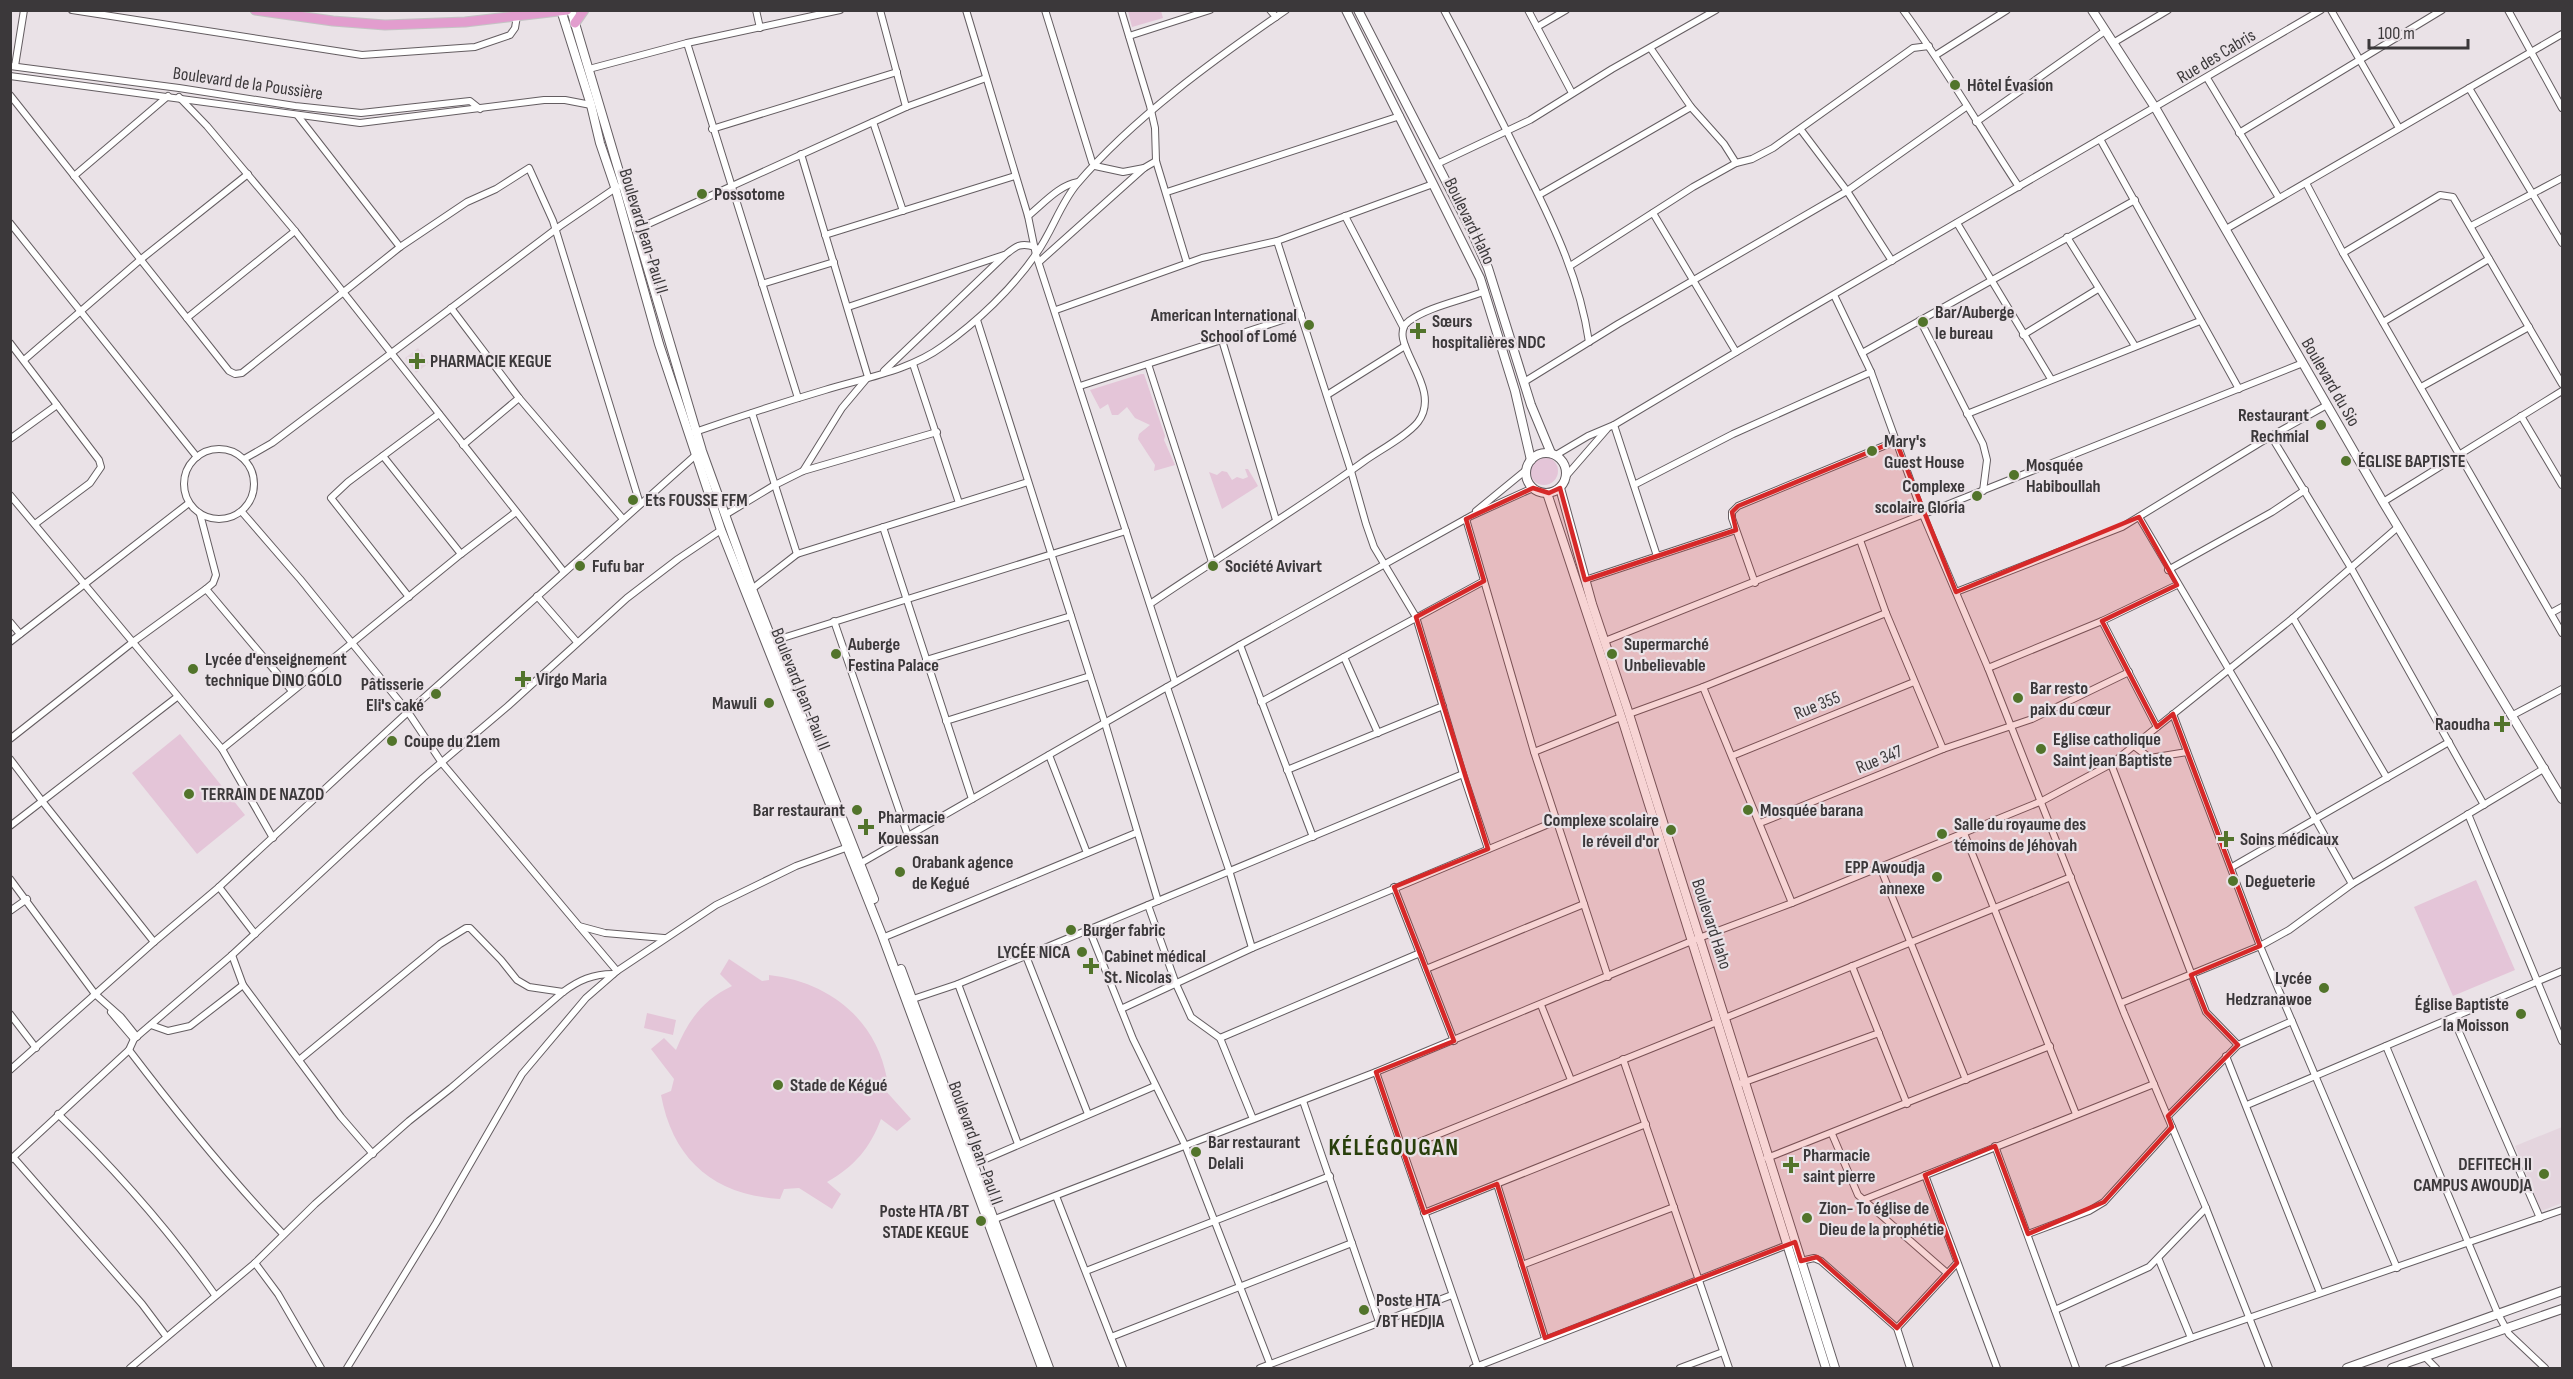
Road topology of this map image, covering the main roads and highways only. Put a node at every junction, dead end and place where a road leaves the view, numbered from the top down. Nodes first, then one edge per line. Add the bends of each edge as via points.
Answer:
1 (255, 10) edge
2 (584, 10) edge
3 (1346, 10) edge
4 (1358, 10) edge
5 (565, 11) edge
6 (575, 23) junction
7 (619, 186) junction
8 (698, 453) junction
9 (1554, 454) junction
10 (1531, 460) junction
11 (1560, 488) junction
12 (1547, 493) junction
13 (1625, 715) junction
14 (850, 846) junction
15 (1721, 1020) junction
16 (1765, 1159) junction
17 (1791, 1244) junction
18 (2562, 1291) edge
19 (2562, 1309) edge
20 (1042, 1368) edge
21 (1049, 1368) edge
22 (1826, 1368) edge
23 (1835, 1368) edge
24 (2347, 1368) edge
25 (2392, 1368) edge

1 - 5 main road via 385,25 465,22
2 - 6 main road
3 - 10 main road, Boulevard Haho via 1485,291
4 - 9 main road, Boulevard Haho via 1488,268 1538,424
5 - 6 main road, Boulevard Jean-Paul II
5 - 7 main road, Boulevard Jean-Paul II via 600,143
6 - 7 main road, Boulevard Jean-Paul II
7 - 8 main road, Boulevard Jean-Paul II via 659,344
7 - 8 main road, Boulevard Jean-Paul II via 695,432
8 - 14 main road, Boulevard Jean-Paul II
8 - 14 main road, Boulevard Jean-Paul II via 721,530
9 - 10 main road via 1540,453
9 - 11 main road via 1564,463 1567,475
10 - 12 main road via 1527,478 1533,488
11 - 12 main road
11 - 13 main road, Boulevard Haho
12 - 13 main road, Boulevard Haho
13 - 15 main road, Boulevard Haho
14 - 20 main road, Boulevard Jean-Paul II
14 - 21 main road, Boulevard Jean-Paul II via 861,863 913,999
15 - 16 main road, Boulevard Haho
15 - 16 main road, Boulevard Haho via 1734,1081
16 - 17 main road, Boulevard Haho
17 - 22 main road, Boulevard Haho
17 - 23 main road, Boulevard Haho via 1801,1261
18 - 24 main road
19 - 25 main road

